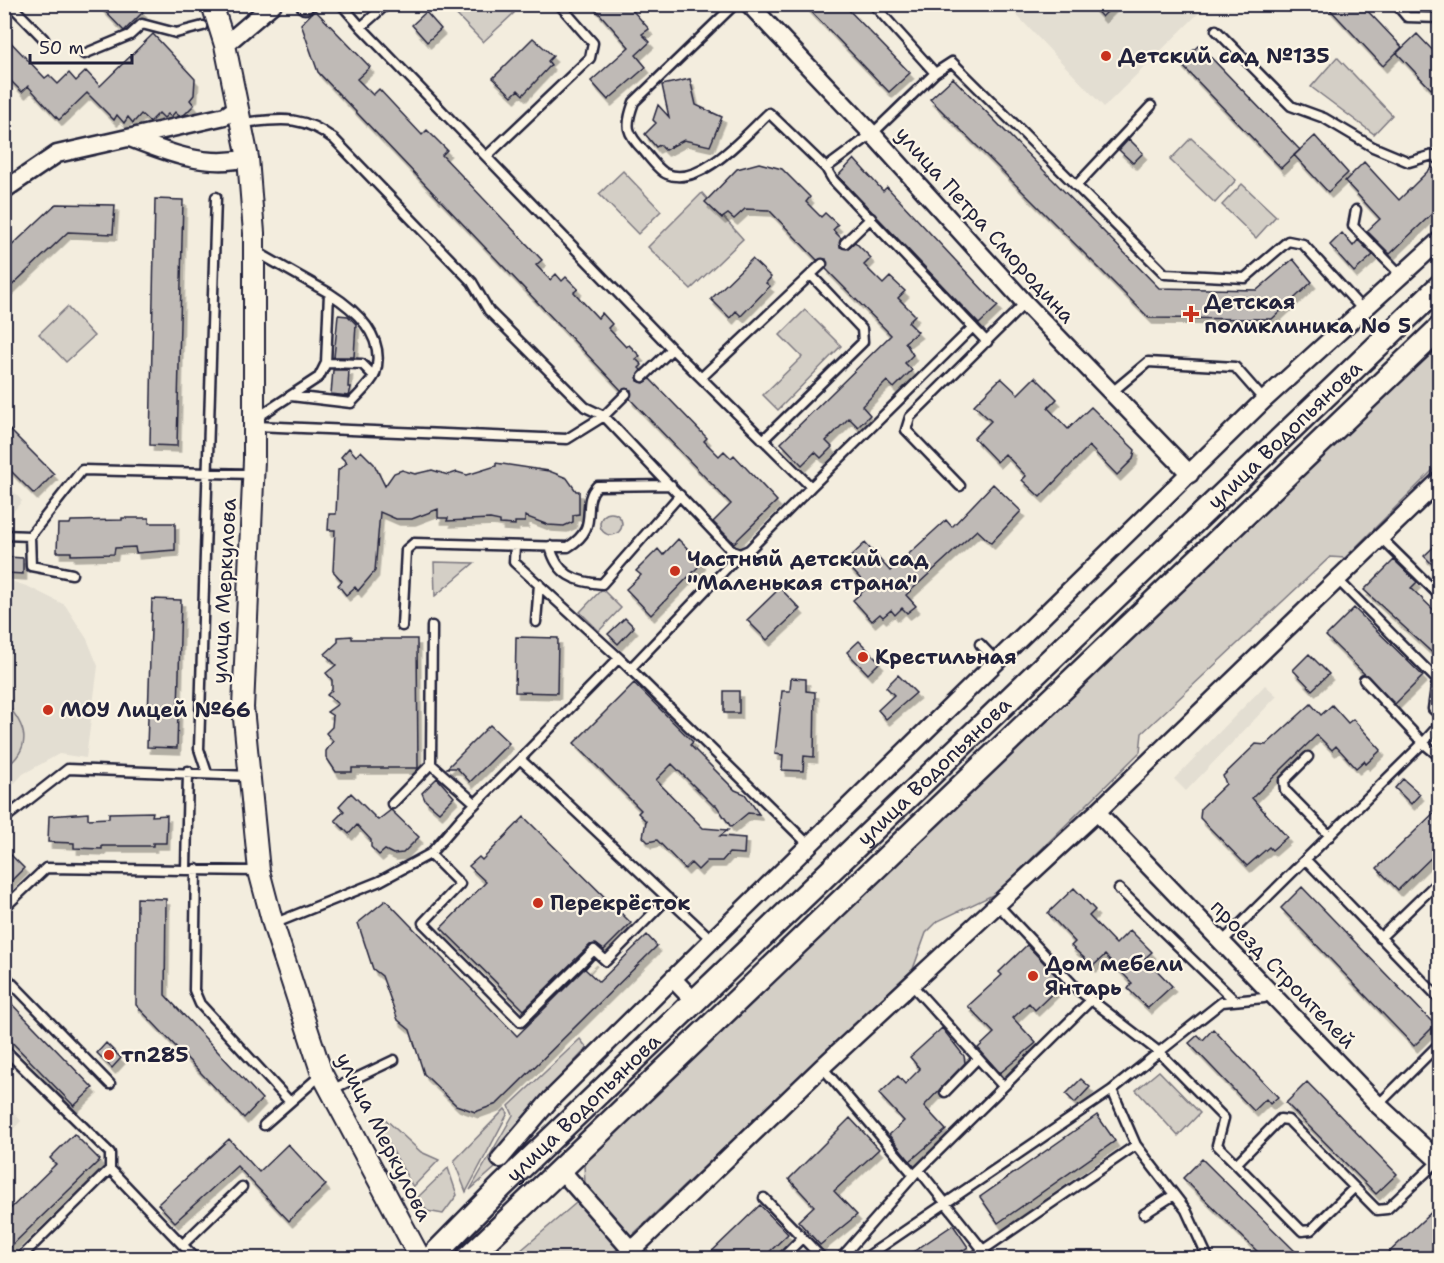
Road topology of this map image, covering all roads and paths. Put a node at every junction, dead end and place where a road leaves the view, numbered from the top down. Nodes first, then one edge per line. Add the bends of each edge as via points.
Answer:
1 (10, 4) edge
2 (212, 4) edge
3 (273, 4) edge
4 (341, 4) edge
5 (387, 4) edge
6 (559, 4) edge
7 (735, 4) edge
8 (749, 4) edge
9 (1396, 4) edge
10 (873, 5) edge
11 (1440, 18) edge
12 (203, 26) dead end
13 (361, 27) junction
14 (1216, 30) dead end
15 (44, 39) dead end
16 (225, 45) junction
17 (84, 54) dead end
18 (935, 74) junction
19 (1151, 105) dead end
20 (239, 115) junction
21 (872, 134) junction
22 (130, 138) junction
23 (487, 156) junction
24 (248, 158) junction
25 (1440, 161) edge
26 (826, 168) junction
27 (1076, 186) junction
28 (4, 190) edge
29 (216, 197) dead end
30 (1356, 210) dead end
31 (871, 218) junction
32 (1440, 240) edge
33 (845, 243) dead end
34 (255, 251) junction
35 (822, 264) dead end
36 (811, 275) junction
37 (1401, 275) junction
38 (1440, 286) edge
39 (329, 293) junction
40 (1025, 303) junction
41 (1363, 310) junction
42 (973, 327) junction
43 (1440, 328) edge
44 (987, 342) junction
45 (672, 349) junction
46 (326, 363) junction
47 (374, 376) junction
48 (643, 377) dead end
49 (702, 377) junction
50 (1110, 393) junction
51 (626, 394) dead end
52 (291, 396) junction
53 (1264, 400) junction
54 (604, 416) junction
55 (255, 423) junction
56 (763, 440) junction
57 (208, 473) junction
58 (253, 474) junction
59 (1190, 474) junction
60 (1440, 480) edge
61 (671, 485) junction
62 (960, 486) dead end
63 (811, 487) junction
64 (680, 495) junction
65 (4, 535) edge
66 (30, 536) junction
67 (1380, 537) junction
68 (515, 546) junction
69 (550, 546) junction
70 (740, 554) junction
71 (72, 574) dead end
72 (1336, 578) junction
73 (539, 585) junction
74 (1440, 596) edge
75 (536, 622) dead end
76 (402, 626) dead end
77 (432, 626) dead end
78 (981, 644) dead end
79 (618, 658) junction
80 (998, 662) junction
81 (630, 669) junction
82 (1364, 680) dead end
83 (1440, 716) edge
84 (1440, 724) edge
85 (1424, 743) junction
86 (1308, 757) dead end
87 (1440, 757) edge
88 (520, 759) junction
89 (431, 764) junction
90 (188, 771) junction
91 (207, 773) junction
92 (250, 776) junction
93 (475, 803) junction
94 (392, 804) dead end
95 (1097, 812) junction
96 (4, 819) edge
97 (1330, 836) junction
98 (809, 845) junction
99 (430, 854) junction
100 (1306, 860) junction
101 (196, 869) junction
102 (186, 870) junction
103 (259, 871) junction
104 (1440, 880) edge
105 (1119, 889) dead end
106 (668, 898) junction
107 (997, 904) junction
108 (4, 908) edge
109 (273, 924) junction
110 (1380, 938) junction
111 (712, 940) junction
112 (1221, 943) junction
113 (4, 975) edge
114 (673, 979) junction
115 (911, 984) junction
116 (1269, 992) junction
117 (1440, 999) edge
118 (1091, 1000) junction
119 (1234, 1000) junction
120 (694, 1001) junction
121 (1440, 1043) edge
122 (4, 1049) edge
123 (1159, 1052) junction
124 (978, 1058) junction
125 (394, 1060) dead end
126 (822, 1067) junction
127 (326, 1082) junction
128 (110, 1084) dead end
129 (1004, 1086) junction
130 (1112, 1090) junction
131 (945, 1092) dead end
132 (290, 1102) junction
133 (1378, 1105) junction
134 (264, 1125) dead end
135 (1136, 1145) junction
136 (500, 1159) dead end
137 (1439, 1162) edge
138 (1236, 1164) junction
139 (560, 1168) junction
140 (110, 1169) junction
141 (916, 1172) junction
142 (242, 1187) dead end
143 (1354, 1188) junction
144 (1174, 1194) junction
145 (764, 1198) dead end
146 (947, 1202) junction
147 (1143, 1214) dead end
148 (802, 1238) junction
149 (183, 1244) junction
150 (983, 1250) junction
151 (632, 1256) edge
152 (20, 1258) edge
153 (195, 1258) edge
154 (420, 1258) edge
155 (431, 1258) edge
156 (468, 1258) edge
157 (782, 1258) edge
158 (822, 1258) edge
159 (841, 1258) edge
160 (865, 1258) edge
161 (973, 1258) edge
162 (989, 1258) edge
163 (1208, 1258) edge

1 - 15 lane
2 - 16 street, улица Меркулова
3 - 16 street
4 - 13 lane
5 - 13 lane
6 - 23 lane via 593,43 590,58
7 - 26 lane via 634,102 626,123 632,140 666,174 687,176 702,172 769,113
8 - 21 street, улица Петра Смородина
9 - 11 lane via 1407,17
10 - 18 lane
12 - 17 lane via 177,33 142,24 130,35
13 - 23 lane
14 - 25 lane via 1291,106 1324,118 1408,162 1433,155
16 - 20 street, улица Меркулова
18 - 21 lane
18 - 27 lane via 952,62
19 - 27 lane
20 - 22 street
20 - 24 street, улица Меркулова
20 - 54 lane via 296,119 317,126 334,139 472,282 489,311 585,406
21 - 26 lane
21 - 40 street, улица Петра Смородина
22 - 24 street via 183,158 232,162
22 - 28 street via 57,154
23 - 45 lane
24 - 34 street, улица Меркулова
26 - 31 lane
27 - 41 lane via 1165,274 1245,278 1288,241 1303,244
29 - 57 lane
30 - 37 lane via 1353,226
31 - 33 lane
31 - 42 lane
32 - 37 street
34 - 39 lane
34 - 55 street, улица Меркулова
35 - 36 lane
36 - 49 lane
36 - 56 lane via 862,329 863,342
37 - 41 street
38 - 120 main road, улица Водопьянова
39 - 46 lane
39 - 47 lane via 346,303 370,333 378,355
40 - 44 lane
40 - 50 street, улица Петра Смородина
41 - 53 street
42 - 44 lane
42 - 63 lane
43 - 139 main road, улица Водопьянова
44 - 62 lane via 910,417 906,430
45 - 48 lane
45 - 49 lane
46 - 47 lane via 362,364
46 - 52 lane via 319,377
47 - 52 lane via 351,403
49 - 56 lane
50 - 53 lane via 1148,362 1235,367
50 - 59 street, улица Петра Смородина
51 - 54 lane
52 - 55 lane
53 - 59 street
54 - 55 lane via 567,439
54 - 61 lane
55 - 58 street, улица Меркулова
56 - 63 lane
57 - 58 lane
57 - 66 lane via 82,470
57 - 91 lane via 199,749
58 - 92 street, улица Меркулова via 243,708
59 - 80 street
60 - 67 street
61 - 64 lane
61 - 69 lane via 597,486 592,491 587,528 580,540 568,547
63 - 70 lane via 749,550
64 - 69 lane via 602,584 571,577 555,564
64 - 70 lane
65 - 66 lane
66 - 71 lane via 31,566
67 - 72 street
67 - 74 lane
68 - 69 lane
68 - 73 lane via 514,562
68 - 76 lane via 414,543 406,550
70 - 81 lane
72 - 83 lane via 1437,680 1433,708
72 - 95 street
73 - 75 lane
73 - 79 lane
77 - 89 lane
78 - 80 lane
79 - 81 lane
79 - 88 lane
80 - 98 street
81 - 98 lane
82 - 85 lane
84 - 85 lane
85 - 87 lane
85 - 97 lane
86 - 97 lane via 1284,781 1285,790
88 - 93 lane
88 - 106 lane
89 - 93 lane
89 - 94 lane
90 - 91 lane
90 - 96 lane via 68,769
90 - 102 lane
91 - 92 lane
92 - 103 street, улица Меркулова
93 - 99 lane
95 - 107 street
95 - 112 street, проезд Строителей
97 - 100 lane
98 - 111 street
99 - 106 lane via 460,884 423,923 521,1022 594,950 606,961
99 - 109 lane via 380,880
100 - 110 lane
100 - 112 lane
101 - 102 lane
101 - 103 lane
101 - 132 lane via 194,990 200,1005
102 - 108 lane via 46,868
103 - 109 street, улица Меркулова
104 - 110 lane
105 - 119 lane
106 - 111 lane
107 - 115 street
107 - 118 lane
109 - 127 street, улица Меркулова
110 - 117 lane
111 - 114 street
112 - 116 street, проезд Строителей
113 - 128 lane
114 - 120 street
114 - 136 street via 551,1099
115 - 124 lane
115 - 126 street
116 - 119 lane via 1263,998
116 - 133 street, проезд Строителей
118 - 123 lane
118 - 129 lane
119 - 123 lane via 1222,1002
120 - 155 main road, улица Водопьянова
121 - 133 lane
122 - 140 lane via 111,1153
123 - 130 lane
123 - 138 lane via 1224,1118 1217,1145
124 - 129 lane
124 - 131 lane
125 - 127 lane
126 - 141 lane
126 - 151 street
127 - 132 lane
127 - 154 street, улица Меркулова
129 - 141 lane
130 - 135 lane
130 - 146 lane
132 - 134 lane
133 - 137 street, проезд Строителей
135 - 144 lane
135 - 150 lane
137 - 143 lane via 1388,1209 1377,1210
138 - 143 lane via 1302,1231 1311,1230
138 - 143 lane via 1280,1119 1288,1120
139 - 151 street
139 - 156 main road, улица Водопьянова
140 - 149 lane
140 - 152 lane
141 - 146 lane
141 - 159 lane
142 - 149 lane
144 - 147 lane
144 - 163 lane via 1186,1210
145 - 148 lane
146 - 150 lane
146 - 160 lane
148 - 157 lane
148 - 158 lane
149 - 153 lane
150 - 161 lane
150 - 162 lane

